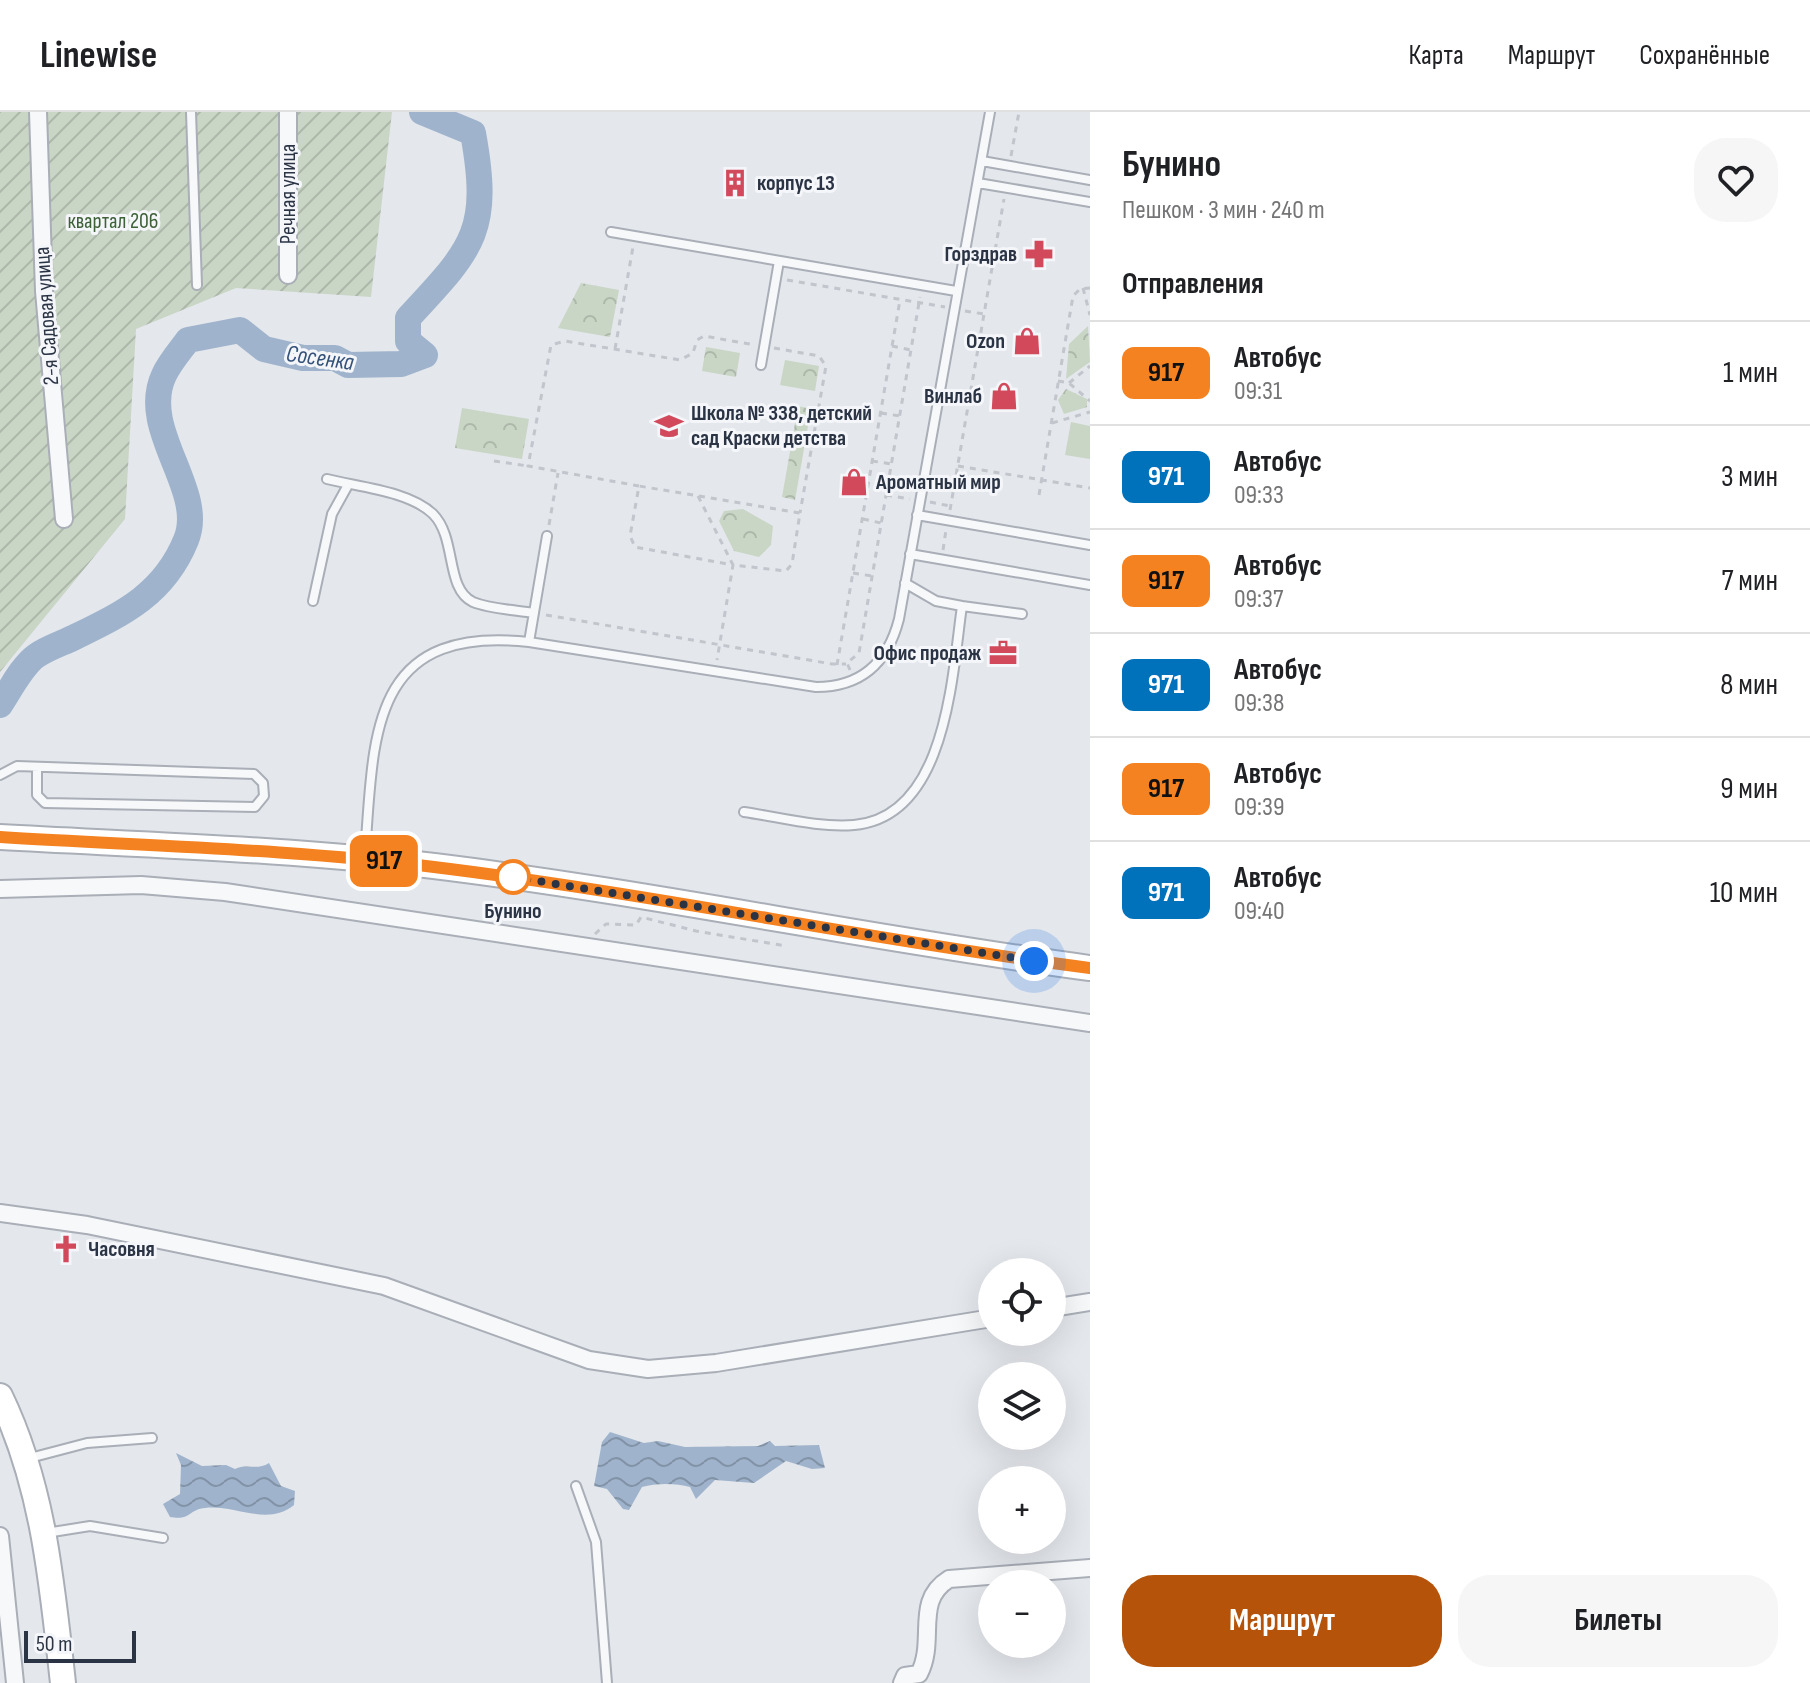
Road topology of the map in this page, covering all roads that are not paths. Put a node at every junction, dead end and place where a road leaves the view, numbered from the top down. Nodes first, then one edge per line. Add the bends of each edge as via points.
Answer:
1 (38, 112) edge
2 (191, 112) edge
3 (288, 112) edge
4 (990, 112) edge
5 (982, 161) junction
6 (1090, 180) edge
7 (978, 183) junction
8 (1090, 202) edge
9 (611, 232) dead end
10 (779, 261) junction
11 (288, 275) dead end
12 (197, 285) dead end
13 (956, 291) junction
14 (761, 365) dead end
15 (327, 479) dead end
16 (348, 485) junction
17 (917, 515) junction
18 (64, 519) dead end
19 (547, 536) road end
20 (1090, 545) edge
21 (910, 554) junction
22 (905, 583) junction
23 (1090, 585) edge
24 (313, 601) dead end
25 (962, 606) junction
26 (534, 613) junction
27 (1022, 614) dead end
28 (529, 642) junction
29 (37, 767) junction
30 (0, 775) edge
31 (744, 812) dead end
32 (0, 837) edge
33 (365, 859) junction
34 (0, 889) edge
35 (1090, 968) edge
36 (1090, 1023) edge
37 (0, 1213) edge
38 (1090, 1302) edge
39 (1066, 1306) edge
40 (978, 1320) edge
41 (1, 1403) edge
42 (152, 1438) dead end
43 (25, 1460) junction
44 (576, 1486) dead end
45 (45, 1534) junction
46 (0, 1536) edge
47 (163, 1538) dead end
48 (1090, 1568) edge
49 (2, 1586) edge
50 (15, 1683) edge
51 (63, 1683) edge
52 (607, 1683) edge
53 (902, 1683) edge

1 - 18 street, 2-я Садовая улица via 44,291
2 - 12 lane
3 - 11 street, Речная улица
4 - 5 lane
5 - 6 lane
5 - 7 lane
7 - 8 lane
7 - 13 lane
9 - 10 lane
10 - 13 lane
10 - 14 lane
13 - 17 lane
15 - 16 lane
16 - 24 lane via 332,514
16 - 26 lane via 415,502 434,515 450,543 455,582 471,601
17 - 20 lane
17 - 21 lane
19 - 26 lane
21 - 22 lane
21 - 23 lane
22 - 25 lane via 936,601
22 - 28 lane via 893,642 874,668 854,681 816,687
25 - 27 lane
25 - 31 lane via 934,757 900,803 857,825
26 - 28 lane
28 - 33 lane via 486,639 451,646 423,660 398,684 380,717 373,745
29 - 29 lane via 254,774 263,783 264,796 255,807 45,803 37,795
29 - 30 lane via 17,766
32 - 33 main road
33 - 35 main road via 644,896
34 - 36 street via 141,885 225,892
37 - 40 street via 87,1225 384,1286 589,1360 648,1369
38 - 39 street
41 - 43 main road
42 - 43 lane via 87,1443
43 - 45 main road
44 - 52 lane via 596,1542
45 - 47 lane via 90,1526
45 - 51 main road
46 - 49 street
48 - 53 street via 966,1576 942,1584 928,1600 926,1661 919,1674 905,1676
49 - 50 street

